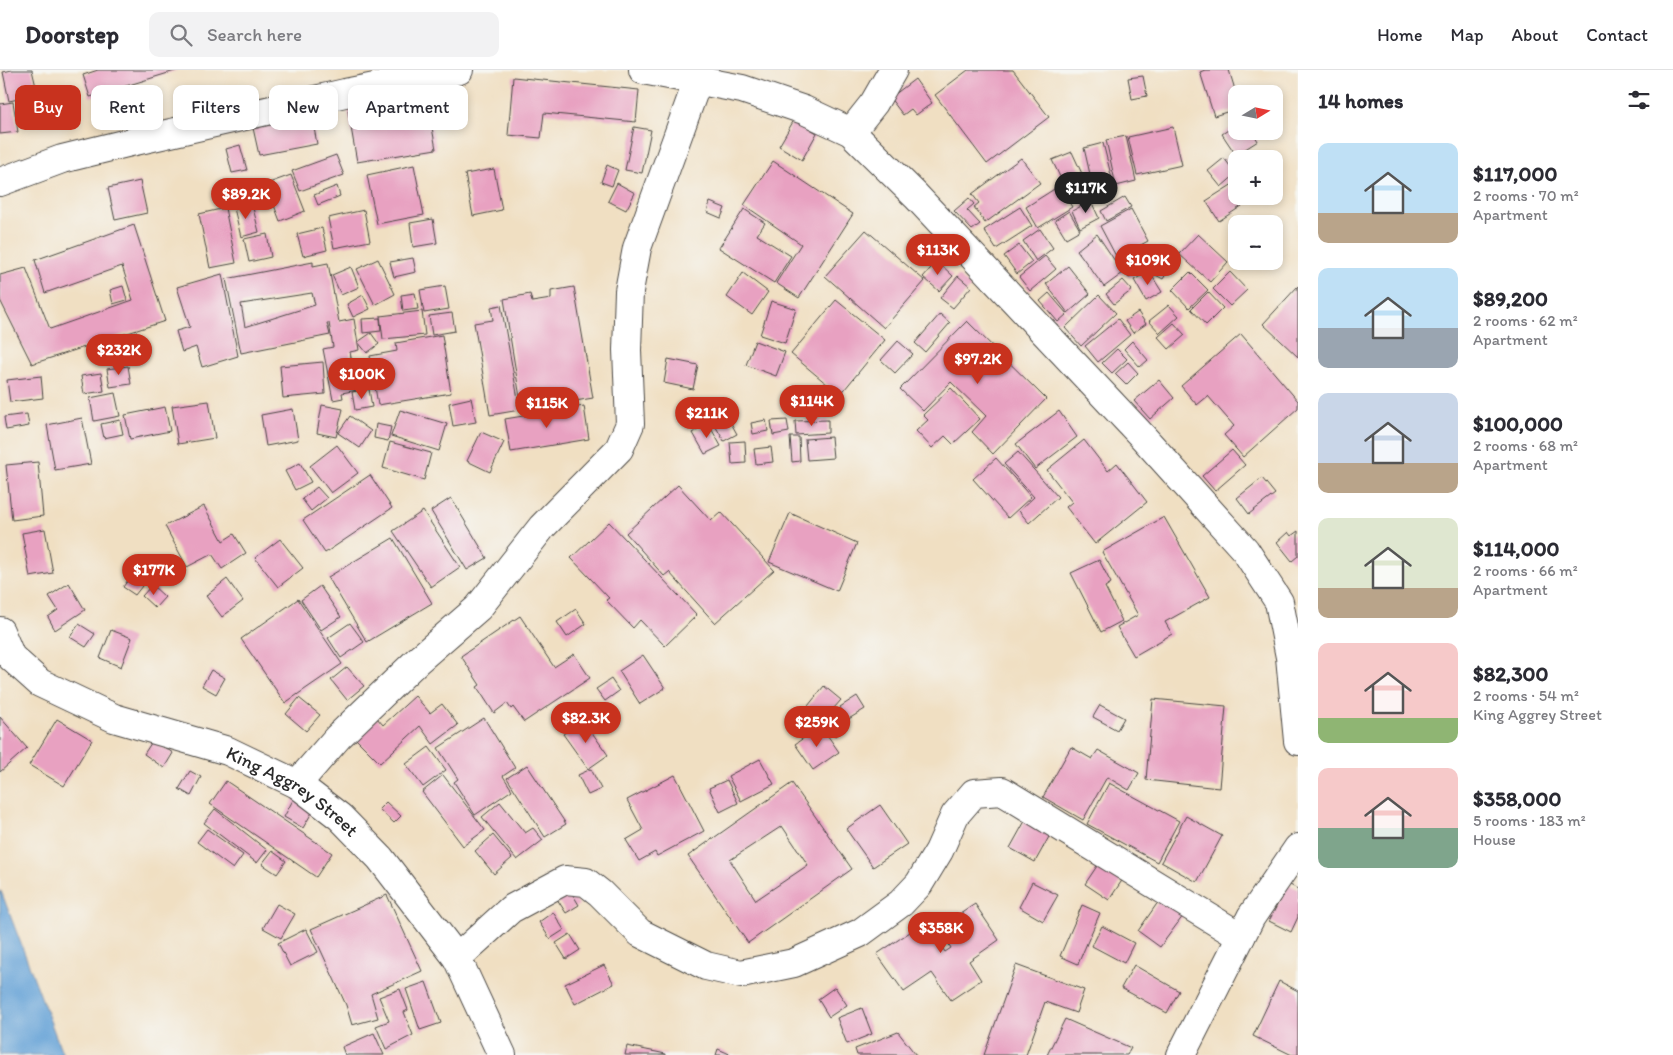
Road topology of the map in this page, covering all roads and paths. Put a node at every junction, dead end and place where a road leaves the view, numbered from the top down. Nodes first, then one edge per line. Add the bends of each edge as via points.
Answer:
1 (459, 70) edge
2 (643, 70) edge
3 (893, 70) edge
4 (698, 80) junction
5 (851, 132) junction
6 (0, 182) edge
7 (0, 631) edge
8 (1294, 657) edge
9 (1298, 741) edge
10 (297, 784) junction
11 (1298, 848) edge
12 (1241, 937) junction
13 (458, 958) junction
14 (502, 1055) edge
15 (1181, 1055) edge

1 - 6 street via 127,143 62,159
2 - 4 street
3 - 5 street via 874,103
4 - 5 street via 742,89 804,110
4 - 10 street via 637,248 629,301 627,350 630,424 619,449 542,527 478,608 417,661 338,738
5 - 8 street via 1050,338 1245,550 1279,602
7 - 10 street, King Aggrey Street via 11,657 40,682 114,718 228,751
8 - 9 street
10 - 13 street, King Aggrey Street via 340,817 380,858
11 - 12 street
12 - 13 street via 1002,791 974,792 955,815 919,884 901,903 860,933 794,963 741,974 706,966 640,932 586,882 565,880 511,909
12 - 15 street
13 - 14 street, King Aggrey Street

